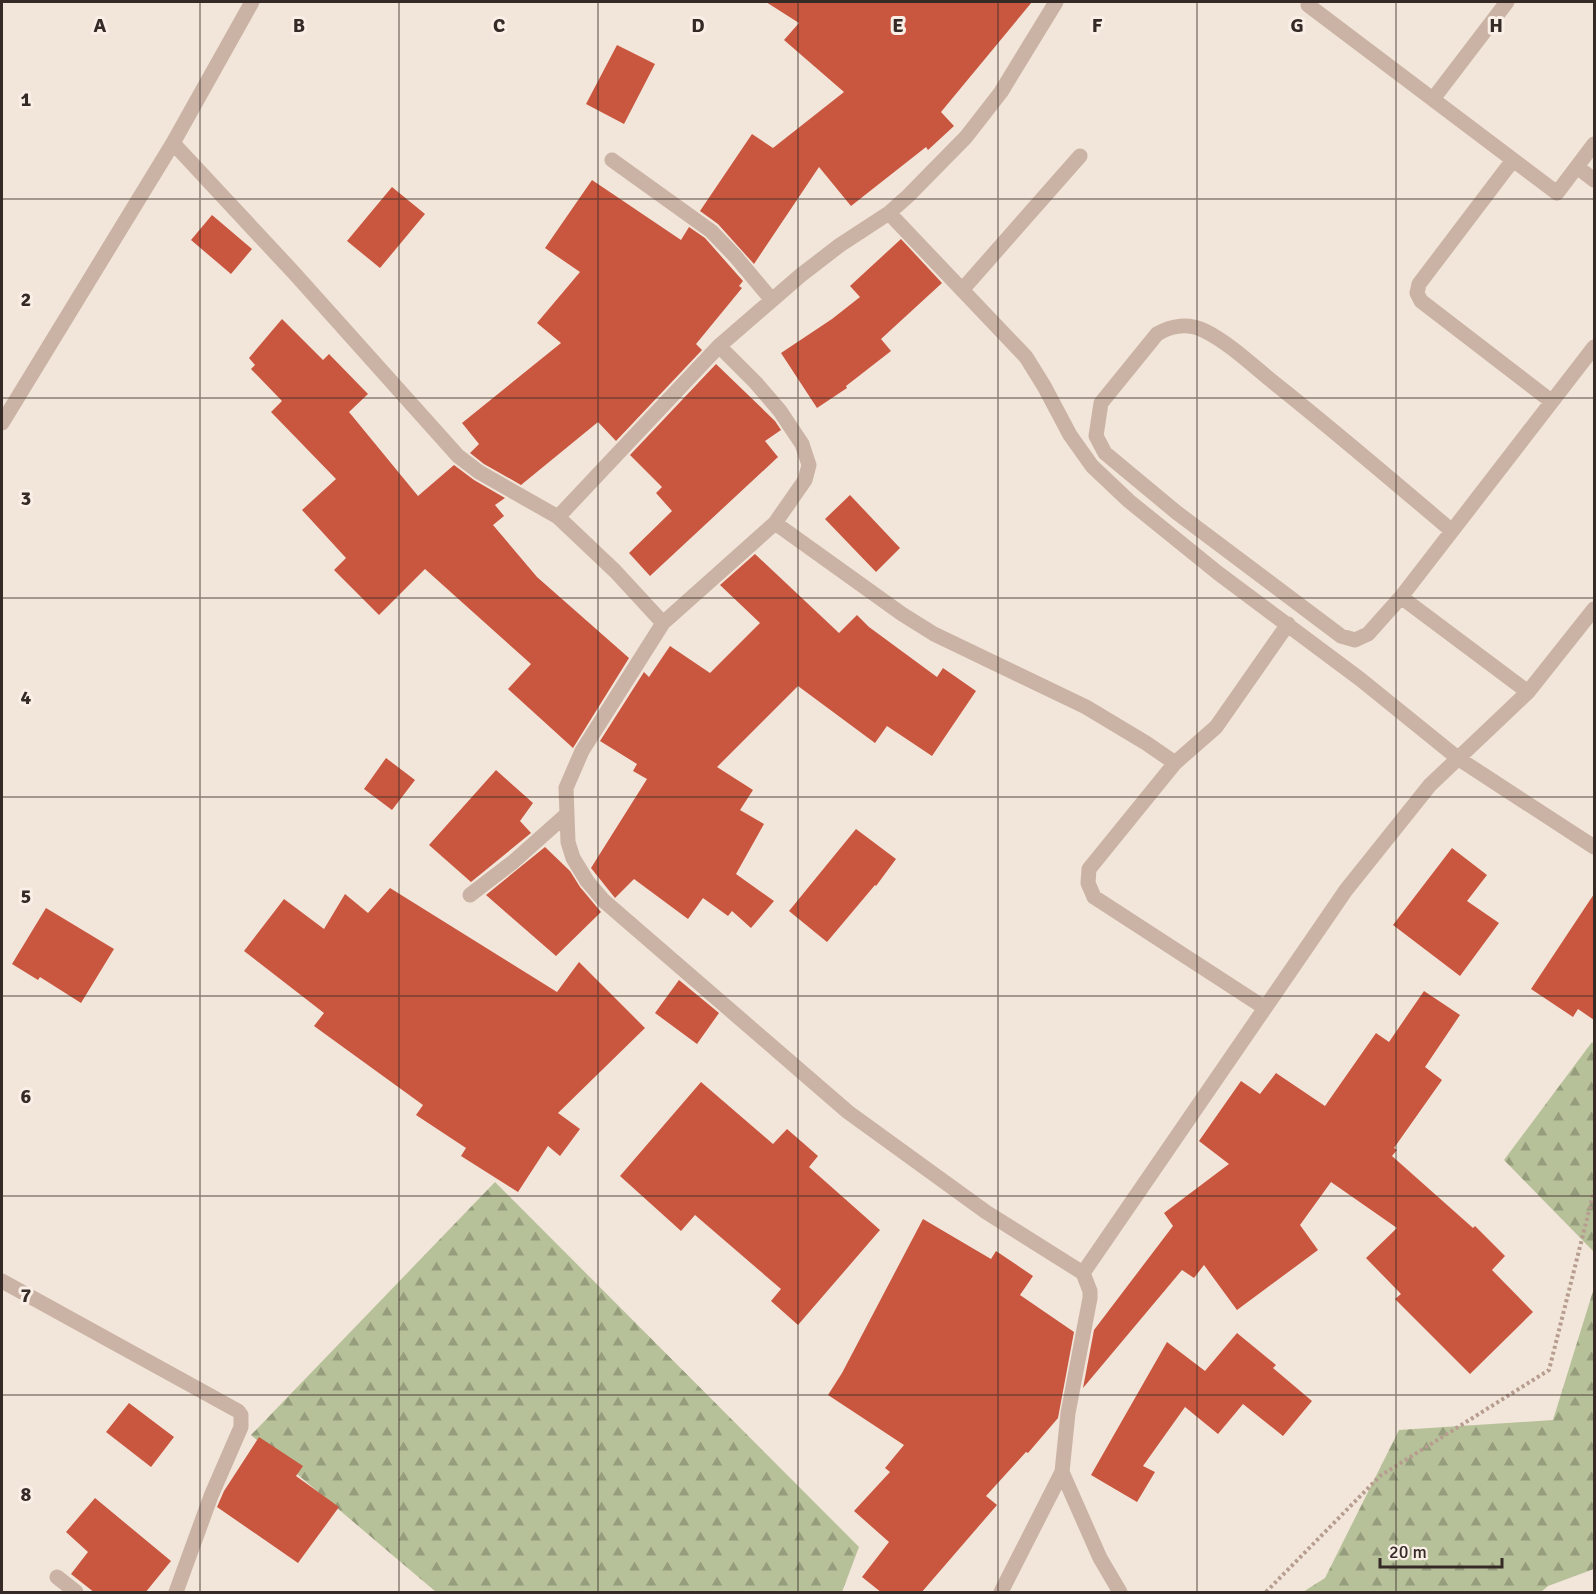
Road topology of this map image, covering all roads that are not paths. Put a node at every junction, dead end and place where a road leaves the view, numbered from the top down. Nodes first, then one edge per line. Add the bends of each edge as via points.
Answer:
1 (252, 2) edge
2 (1056, 2) edge
3 (1310, 2) edge
4 (1507, 2) edge
5 (1433, 99) junction
6 (173, 143) junction
7 (1594, 144) edge
8 (1080, 156) dead end
9 (612, 160) dead end
10 (1514, 160) junction
11 (1577, 167) junction
12 (1594, 180) edge
13 (889, 213) junction
14 (962, 290) junction
15 (771, 299) junction
16 (719, 346) junction
17 (1594, 347) edge
18 (1551, 401) junction
19 (2, 423) edge
20 (558, 517) junction
21 (775, 523) junction
22 (1452, 531) junction
23 (1401, 597) junction
24 (1594, 609) edge
25 (663, 622) junction
26 (1288, 624) junction
27 (1528, 692) junction
28 (1459, 759) junction
29 (1175, 763) junction
30 (567, 814) junction
31 (1594, 847) edge
32 (470, 895) dead end
33 (1265, 1008) junction
34 (1083, 1273) junction
35 (2, 1281) edge
36 (1062, 1472) junction
37 (57, 1577) dead end
38 (76, 1593) edge
39 (176, 1593) edge
40 (1001, 1593) edge
41 (1120, 1593) edge

1 - 6 street
2 - 13 street via 1001,92 966,137
3 - 5 street
4 - 5 street
5 - 10 street
6 - 19 street
6 - 20 street via 458,456 503,487
7 - 11 street
8 - 14 street
9 - 15 street via 711,231
10 - 11 street via 1557,193
10 - 18 street via 1419,284 1417,293 1421,301
11 - 12 street
13 - 14 street
13 - 15 street
14 - 26 street via 1026,357 1092,466 1218,573
15 - 16 street
16 - 20 street
16 - 21 street via 780,411 802,444 809,465 805,480
17 - 18 street
18 - 22 street
20 - 25 street
21 - 25 street
21 - 29 street via 902,614 962,648 1086,707
22 - 23 street
22 - 23 street via 1315,416 1204,330 1169,327 1157,334 1101,403 1096,436 1106,453 1176,512 1341,636 1355,640 1368,634
23 - 27 street
24 - 27 street
25 - 30 street via 582,751 566,788
26 - 28 street
26 - 29 street via 1216,728
27 - 28 street
28 - 31 street
28 - 33 street via 1430,785 1346,890
29 - 33 street via 1089,869 1088,883 1094,897
30 - 32 street
30 - 34 street via 573,858 604,901 848,1112 986,1212
33 - 34 street
34 - 36 street via 1090,1298 1068,1413
35 - 39 street via 241,1415 241,1427
36 - 40 street
36 - 41 street
37 - 38 street

